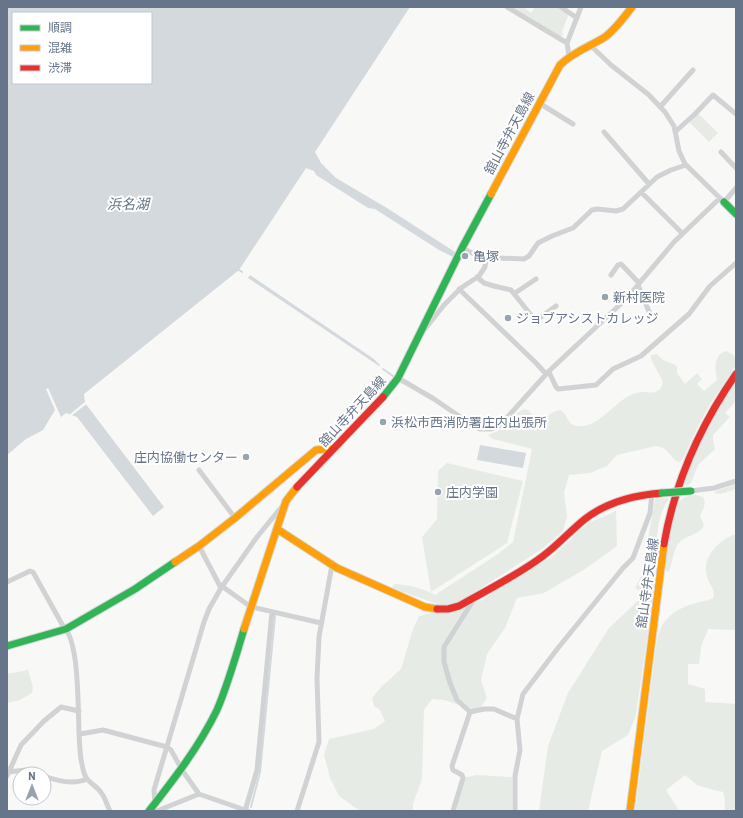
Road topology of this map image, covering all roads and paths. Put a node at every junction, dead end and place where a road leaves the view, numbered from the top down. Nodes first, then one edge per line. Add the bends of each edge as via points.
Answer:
1 (507, 7) edge
2 (561, 7) edge
3 (581, 7) edge
4 (632, 7) edge
5 (577, 18) junction
6 (567, 43) junction
7 (589, 44) junction
8 (570, 56) junction
9 (693, 70) dead end
10 (539, 103) junction
11 (660, 107) junction
12 (736, 114) edge
13 (573, 124) dead end
14 (604, 132) dead end
15 (676, 132) junction
16 (721, 152) dead end
17 (686, 165) junction
18 (736, 168) edge
19 (649, 184) junction
20 (736, 188) edge
21 (641, 192) junction
22 (722, 200) junction
23 (736, 214) edge
24 (682, 233) junction
25 (462, 248) junction
26 (486, 260) junction
27 (736, 263) edge
28 (611, 275) dead end
29 (477, 277) junction
30 (536, 279) dead end
31 (638, 284) junction
32 (459, 289) junction
33 (515, 293) junction
34 (556, 306) dead end
35 (435, 311) junction
36 (650, 314) dead end
37 (547, 373) junction
38 (736, 374) edge
39 (398, 378) junction
40 (334, 448) junction
41 (198, 470) dead end
42 (736, 481) edge
43 (691, 492) joint
44 (652, 493) junction
45 (286, 501) junction
46 (235, 518) junction
47 (277, 529) junction
48 (199, 546) junction
49 (332, 565) junction
50 (7, 582) edge
51 (222, 587) junction
52 (477, 595) junction
53 (252, 607) junction
54 (272, 612) junction
55 (321, 623) junction
56 (66, 629) junction
57 (7, 646) edge
58 (79, 711) junction
59 (470, 712) junction
60 (517, 719) junction
61 (80, 734) junction
62 (167, 747) junction
63 (182, 770) junction
64 (8, 774) edge
65 (52, 779) edge
66 (87, 779) junction
67 (199, 794) junction
68 (156, 808) edge
69 (110, 811) edge
70 (149, 811) edge
71 (247, 811) edge
72 (297, 811) edge
73 (453, 811) edge
74 (515, 811) edge
75 (630, 811) edge

1 - 6 street
2 - 5 street
3 - 5 street
4 - 7 main road, 舘山寺弁天島線 via 608,34
5 - 6 street
6 - 8 street
7 - 8 main road, 舘山寺弁天島線
7 - 11 street
8 - 10 main road, 舘山寺弁天島線 via 560,65
9 - 11 street
10 - 13 street
10 - 25 main road, 舘山寺弁天島線
11 - 15 street via 672,121
12 - 15 street via 713,95
14 - 19 street
15 - 17 street via 679,151
16 - 18 street
17 - 19 street via 664,173
17 - 22 street
19 - 21 street
20 - 22 street
21 - 24 street
21 - 26 street via 623,209 592,210 573,228 538,243 524,259
22 - 23 main road
22 - 24 street
24 - 31 street
25 - 26 street
25 - 35 main road, 舘山寺弁天島線
26 - 29 street via 485,267
27 - 37 street via 710,286 689,314 650,350 637,359 613,369 596,384 558,389
28 - 31 street via 621,264
29 - 32 street
29 - 33 street via 484,283 509,288
30 - 33 street
31 - 36 street
31 - 37 street via 626,299
32 - 35 street
32 - 37 street
33 - 34 street via 534,320
35 - 39 main road, 舘山寺弁天島線
37 - 39 street via 500,425 485,430 475,428
38 - 75 main road, 舘山寺弁天島線 via 714,406 694,445 670,514 661,557
39 - 40 main road, 舘山寺弁天島線 via 387,393
40 - 45 main road, 舘山寺弁天島線
40 - 46 main road via 316,450
41 - 46 street
42 - 43 street
43 - 44 main road, bridge
44 - 52 main road via 614,503 594,513 542,557
44 - 60 street via 650,513 633,558 622,568 528,687 521,699
45 - 47 main road, 舘山寺弁天島線
45 - 51 street
46 - 48 main road
47 - 49 main road
47 - 53 main road, 舘山寺弁天島線
48 - 51 street
48 - 56 main road via 135,589
49 - 52 main road via 430,608 454,608
49 - 55 street
50 - 56 street via 30,571 33,572
51 - 53 street
51 - 62 street via 207,615
52 - 59 street via 444,648 444,662 456,700
53 - 54 street
53 - 63 main road, 舘山寺弁天島線 via 218,706 202,740
54 - 55 street
54 - 71 street via 257,770
55 - 72 street via 317,678 319,742
56 - 57 main road
56 - 58 street via 72,644
58 - 61 street
58 - 64 street via 61,707 44,721 21,744
59 - 60 street via 494,709
59 - 73 street via 452,766 463,778
60 - 74 street via 520,750 515,776
61 - 62 street via 103,730
61 - 66 street via 80,758
62 - 63 street
62 - 68 street via 154,790
63 - 67 street
63 - 68 main road, 舘山寺弁天島線
65 - 66 street via 70,782
66 - 69 street via 103,795
67 - 68 street
67 - 71 street
68 - 70 main road, 舘山寺弁天島線

